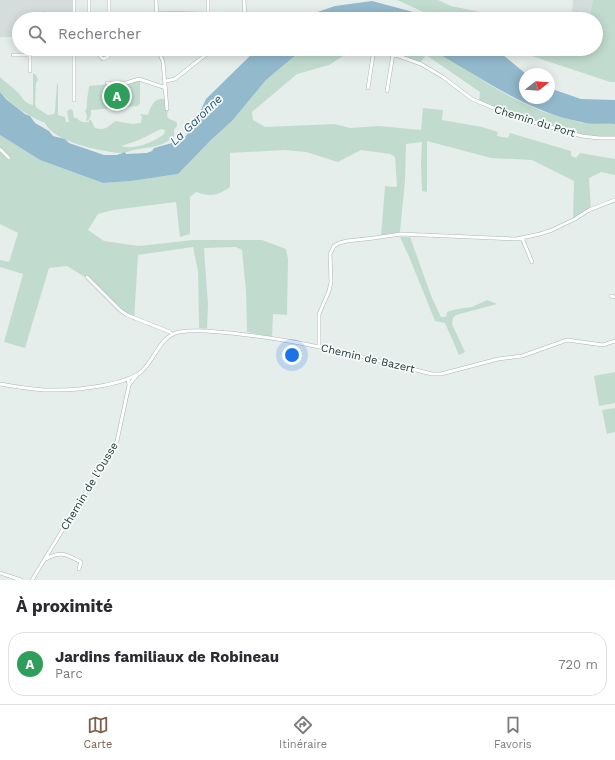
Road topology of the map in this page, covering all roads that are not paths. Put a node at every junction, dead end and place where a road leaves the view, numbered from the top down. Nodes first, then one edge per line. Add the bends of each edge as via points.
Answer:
1 (74, 0) edge
2 (89, 0) edge
3 (109, 0) edge
4 (156, 0) edge
5 (208, 0) edge
6 (244, 0) edge
7 (74, 12) edge
8 (89, 12) edge
9 (109, 12) edge
10 (157, 12) edge
11 (208, 12) edge
12 (245, 12) edge
13 (30, 56) edge
14 (74, 56) edge
15 (161, 56) edge
16 (205, 56) edge
17 (373, 56) edge
18 (393, 56) edge
19 (398, 56) edge
20 (30, 71) dead end
21 (166, 81) junction
22 (107, 83) dead end
23 (166, 88) junction
24 (368, 88) dead end
25 (388, 91) dead end
26 (74, 100) dead end
27 (167, 109) dead end
28 (615, 138) edge
29 (0, 149) edge
30 (9, 158) dead end
31 (615, 200) edge
32 (522, 238) junction
33 (532, 262) dead end
34 (87, 277) dead end
35 (172, 334) junction
36 (615, 341) edge
37 (319, 347) junction
38 (137, 375) junction
39 (128, 379) junction
40 (0, 384) edge
41 (129, 385) junction
42 (46, 559) junction
43 (79, 569) dead end
44 (0, 573) edge
45 (21, 580) edge
46 (32, 580) edge

1 - 7 street
2 - 8 street
3 - 9 street
4 - 10 street
5 - 11 street
6 - 12 street
13 - 20 street
14 - 26 street
15 - 21 street
16 - 21 street via 175,79
17 - 24 street
18 - 25 street
19 - 28 street, Chemin du Port via 443,77 472,99 512,116 582,136
21 - 23 street
22 - 23 street via 126,83 139,79
23 - 27 street
29 - 30 street
31 - 32 street via 588,210 552,230
32 - 33 street
32 - 37 street via 401,234 339,243 330,254 331,282 319,314
34 - 35 street via 127,315
35 - 37 street, Chemin de Bazert via 211,331 286,340
35 - 38 street
36 - 37 street, Chemin de Bazert via 603,344 567,340 522,356 498,359 441,374
38 - 39 street
38 - 41 street, Chemin de l'Ousse
39 - 40 street via 103,385 56,390
39 - 41 street, Chemin de l'Ousse
41 - 42 street, Chemin de l'Ousse via 117,441
42 - 43 street via 55,554 63,554 81,562
42 - 46 street, Chemin de l'Ousse
44 - 45 street

